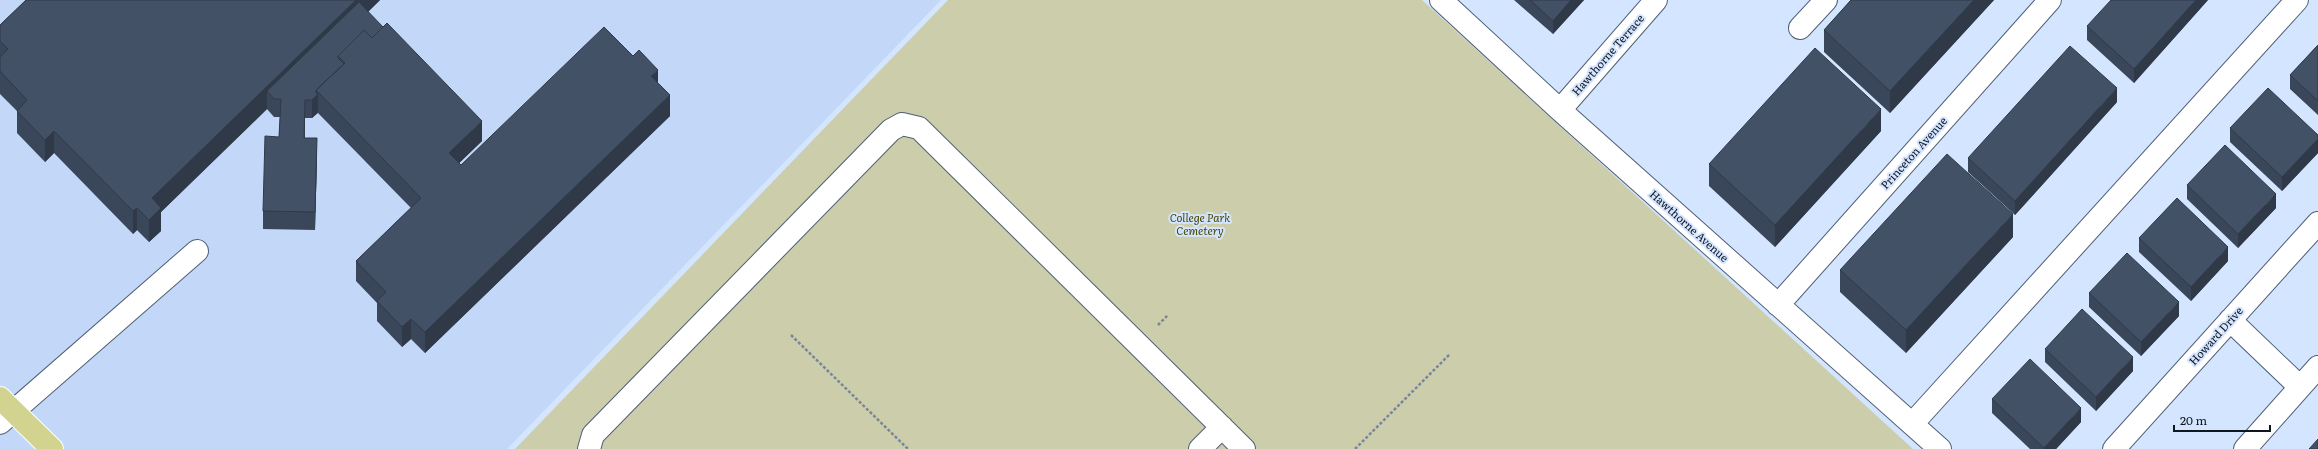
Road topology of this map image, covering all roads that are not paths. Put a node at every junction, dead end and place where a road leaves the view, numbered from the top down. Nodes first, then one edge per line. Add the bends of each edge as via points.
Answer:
1 (1441, 0) edge
2 (1656, 0) edge
3 (1826, 0) edge
4 (2050, 0) edge
5 (2297, 0) edge
6 (1800, 28) dead end
7 (1560, 110) junction
8 (2318, 223) edge
9 (197, 251) dead end
10 (1778, 305) junction
11 (2230, 320) junction
12 (2318, 367) edge
13 (2300, 387) junction
14 (5, 411) edge
15 (1912, 424) junction
16 (1222, 427) junction
17 (52, 449) edge
18 (589, 449) edge
19 (1200, 449) edge
20 (1244, 449) edge
21 (1940, 449) edge
22 (2114, 449) edge
23 (2245, 449) edge

1 - 7 street, Hawthorne Avenue
2 - 7 street, Hawthorne Terrace
3 - 6 street
4 - 10 street, Princeton Avenue
5 - 15 street
7 - 10 street, Hawthorne Avenue
8 - 11 street, Howard Drive
9 - 14 street
10 - 15 street, Hawthorne Avenue
11 - 13 street
11 - 22 street, Howard Drive
12 - 13 street
13 - 23 street
14 - 17 main road
15 - 21 street, Hawthorne Avenue
16 - 18 street via 919,128 902,124 885,136 593,435
16 - 19 street
16 - 20 street

